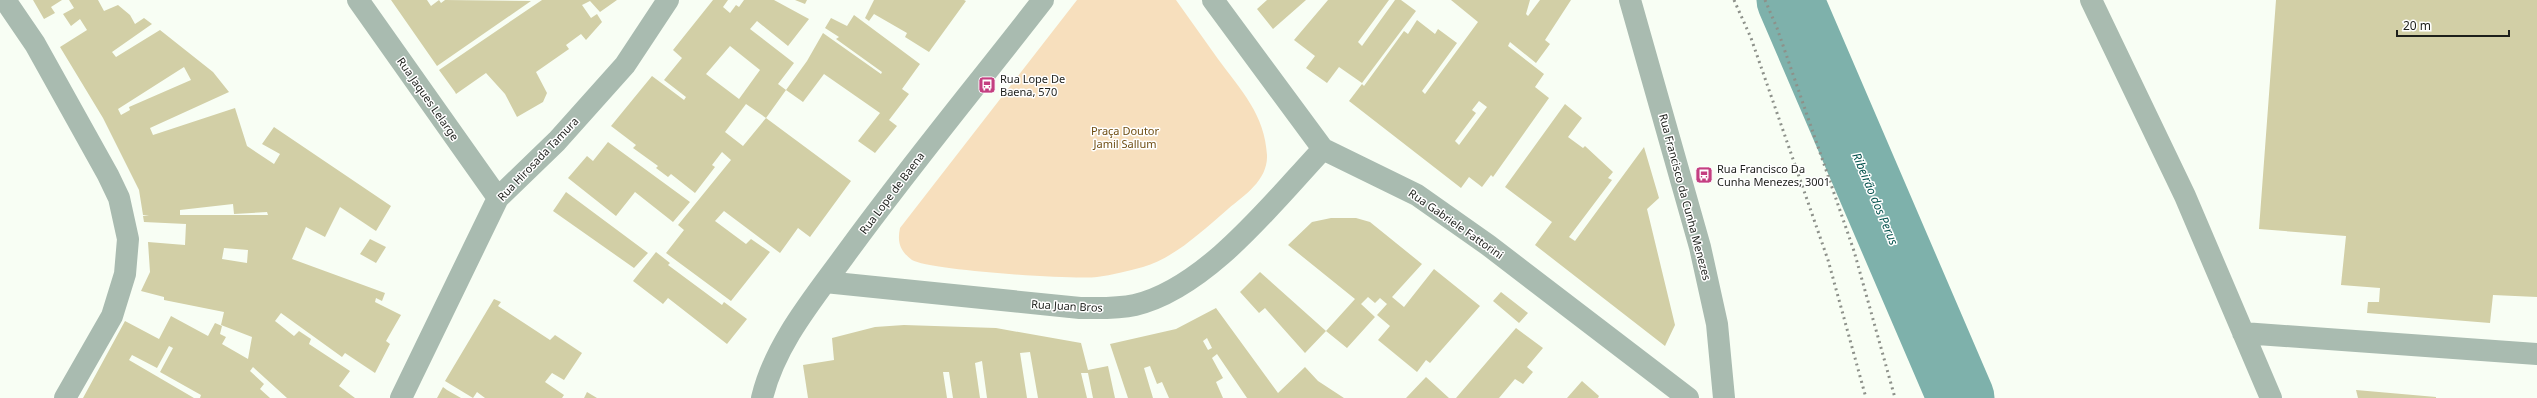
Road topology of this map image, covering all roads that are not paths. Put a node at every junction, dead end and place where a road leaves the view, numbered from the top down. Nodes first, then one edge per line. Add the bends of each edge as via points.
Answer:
1 (5, 0) edge
2 (358, 0) edge
3 (668, 0) edge
4 (1043, 0) edge
5 (1212, 0) edge
6 (1630, 0) edge
7 (2091, 0) edge
8 (1323, 149) junction
9 (498, 198) junction
10 (825, 282) junction
11 (2243, 333) junction
12 (2537, 354) edge
13 (65, 398) edge
14 (401, 398) edge
15 (762, 398) edge
16 (1688, 398) edge
17 (1724, 398) edge
18 (2271, 398) edge

1 - 13 street via 35,44 108,176 119,198 128,239 125,274 112,316
2 - 9 street, Rua Jaques Lelarge
3 - 9 street, Rua Hirosada Tamura via 625,65 557,141
4 - 10 street, Rua Lope de Baena via 889,194
5 - 8 street, Rua Gabriele Fattorini
6 - 17 street, Rua Francisco da Cunha Menezes via 1700,248 1717,324
7 - 11 street via 2185,196
8 - 10 street, Rua Juan Bros via 1243,235 1214,260 1183,282 1135,305 1080,308
8 - 16 street, Rua Gabriele Fattorini via 1416,195 1488,244
9 - 14 street, Rua Hirosada Tamura
10 - 15 street, Rua Lope de Baena via 784,341
11 - 12 street
11 - 18 street

